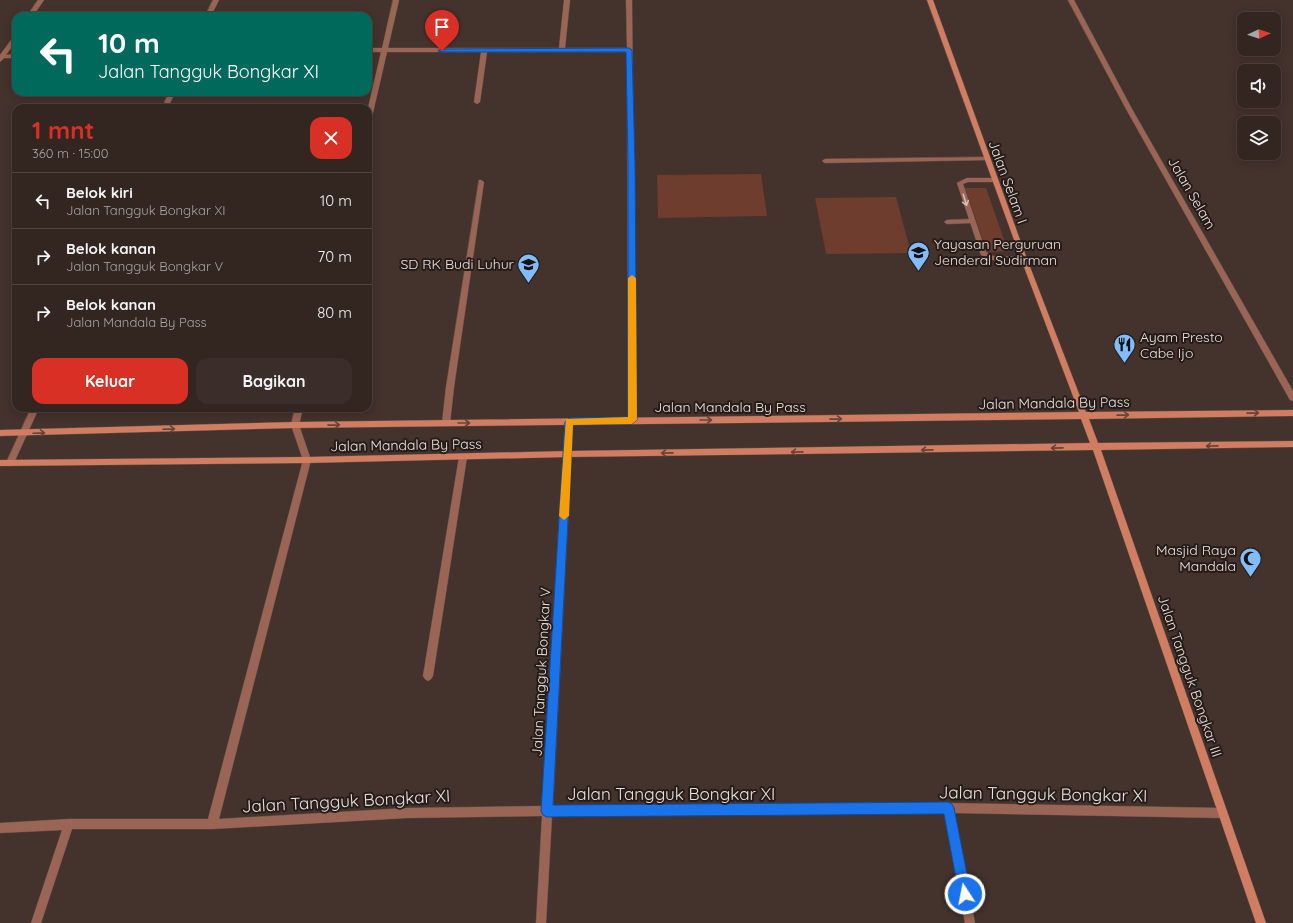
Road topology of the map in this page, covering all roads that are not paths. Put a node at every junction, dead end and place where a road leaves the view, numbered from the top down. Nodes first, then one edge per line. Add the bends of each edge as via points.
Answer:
1 (42, 0) edge
2 (216, 0) edge
3 (396, 0) edge
4 (567, 0) edge
5 (629, 0) edge
6 (930, 0) edge
7 (1071, 0) edge
8 (33, 12) edge
9 (210, 12) edge
10 (12, 43) edge
11 (562, 49) junction
12 (372, 50) edge
13 (385, 50) junction
14 (629, 50) junction
15 (484, 51) junction
16 (12, 57) edge
17 (1, 58) edge
18 (477, 102) dead end
19 (372, 104) edge
20 (987, 159) junction
21 (825, 161) dead end
22 (995, 180) junction
23 (481, 182) dead end
24 (972, 221) junction
25 (947, 222) dead end
26 (1024, 259) junction
27 (1293, 398) edge
28 (33, 412) edge
29 (298, 412) edge
30 (1293, 413) edge
31 (1084, 415) junction
32 (632, 420) junction
33 (569, 422) junction
34 (446, 423) junction
35 (295, 425) junction
36 (0, 433) edge
37 (24, 434) junction
38 (1293, 444) edge
39 (1096, 448) junction
40 (568, 454) junction
41 (463, 457) junction
42 (307, 460) junction
43 (0, 463) edge
44 (10, 463) junction
45 (428, 676) dead end
46 (948, 808) junction
47 (547, 811) junction
48 (1222, 813) junction
49 (69, 824) junction
50 (212, 824) junction
51 (0, 828) edge
52 (36, 923) edge
53 (541, 923) edge
54 (970, 923) edge
55 (1261, 923) edge

1 - 8 street
2 - 9 street
3 - 13 street
4 - 11 street
5 - 14 street
6 - 20 street, Jalan Selam I
7 - 27 street, Jalan Selam via 1133,116
10 - 17 street
11 - 14 street
11 - 15 street
12 - 13 street
13 - 15 street
13 - 19 street
14 - 32 street via 632,164
15 - 18 street
16 - 17 street
20 - 21 street
20 - 22 street, Jalan Selam I
22 -> 24 street via 967,180 960,183
22 - 26 street, Jalan Selam I
23 - 34 street
24 - 25 street
24 - 26 street via 985,256
26 - 31 street, Jalan Selam I
28 - 37 street
29 - 35 street
31 -> 30 street, Jalan Mandala By Pass
32 -> 31 street, Jalan Mandala By Pass
31 - 39 street, Jalan Tangguk Bongkar III
32 - 33 street, Jalan Mandala By Pass
34 -> 33 street, Jalan Mandala By Pass
33 - 40 street, Jalan Tangguk Bongkar V
35 -> 34 street, Jalan Mandala By Pass
37 -> 35 street, Jalan Mandala By Pass
35 - 42 street
36 - 37 street, Jalan Mandala By Pass
37 - 44 street
38 -> 39 street, Jalan Mandala By Pass
39 -> 40 street, Jalan Mandala By Pass
39 - 48 street, Jalan Tangguk Bongkar III
40 - 41 street, Jalan Mandala By Pass
40 - 47 street, Jalan Tangguk Bongkar V
41 - 42 street, Jalan Mandala By Pass
41 - 45 street
42 - 44 street, Jalan Mandala By Pass
42 - 50 street
43 - 44 street, Jalan Mandala By Pass
46 - 47 street, Jalan Tangguk Bongkar XI
46 - 48 street, Jalan Tangguk Bongkar XI
46 - 54 street
47 - 50 street, Jalan Tangguk Bongkar XI via 407,813
47 - 53 street, Jalan Tangguk Bongkar V
48 - 55 street, Jalan Tangguk Bongkar III
49 - 50 street, Jalan Tangguk Bongkar XI
49 - 51 street, Jalan Tangguk Bongkar XI
49 - 52 street

